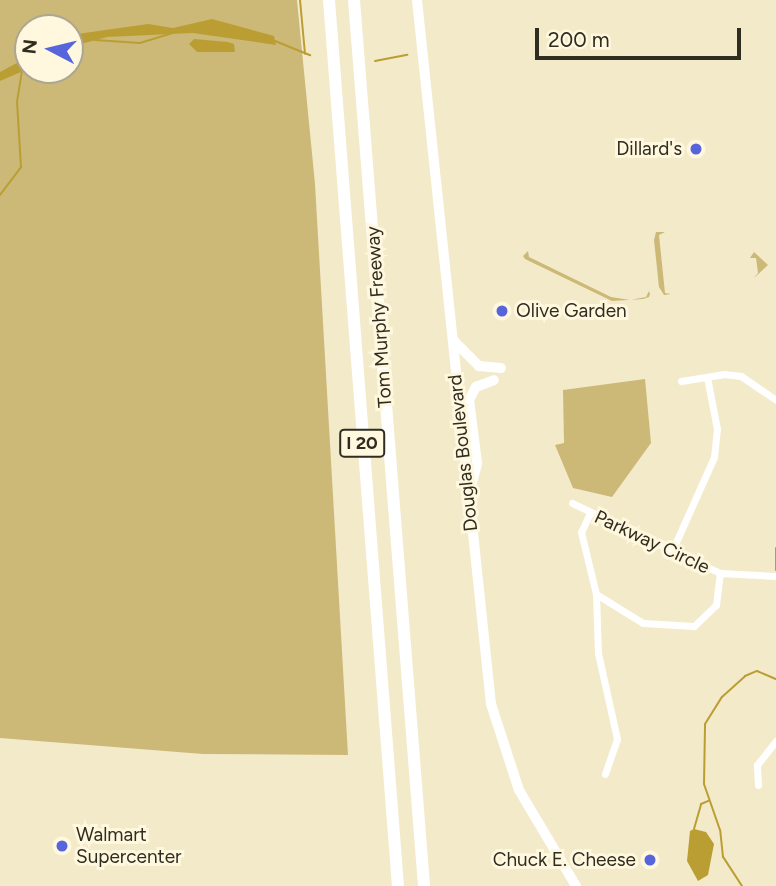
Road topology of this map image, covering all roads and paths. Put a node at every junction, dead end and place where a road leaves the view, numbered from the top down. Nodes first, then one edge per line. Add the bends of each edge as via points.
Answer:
1 (329, 0) edge
2 (354, 0) edge
3 (417, 0) edge
4 (453, 340) junction
5 (501, 368) dead end
6 (707, 377) junction
7 (494, 380) dead end
8 (681, 381) dead end
9 (776, 400) edge
10 (468, 497) junction
11 (572, 503) dead end
12 (590, 513) junction
13 (672, 551) junction
14 (720, 573) junction
15 (776, 576) edge
16 (596, 594) junction
17 (776, 741) edge
18 (605, 774) dead end
19 (758, 785) dead end
20 (398, 886) edge
21 (425, 886) edge
22 (576, 886) edge

1 - 20 highway, Tom Murphy Freeway / I 20
2 - 21 highway, Tom Murphy Freeway / I 20
3 - 4 main road, Douglas Boulevard
4 - 5 main road via 468,360
4 - 10 main road, Douglas Boulevard
6 - 8 street
6 - 9 street via 741,376
6 - 13 street via 717,429 714,457
7 - 10 main road via 476,387 469,400 477,463
10 - 22 main road, Douglas Boulevard via 485,673 499,735 533,821
11 - 12 street, Parkway Circle
12 - 13 street, Parkway Circle
12 - 16 street via 582,531
13 - 14 street, Parkway Circle
14 - 15 street, Parkway Circle
14 - 16 street via 716,605 694,626 643,623
16 - 18 street via 598,653 617,739
17 - 19 street via 757,765

